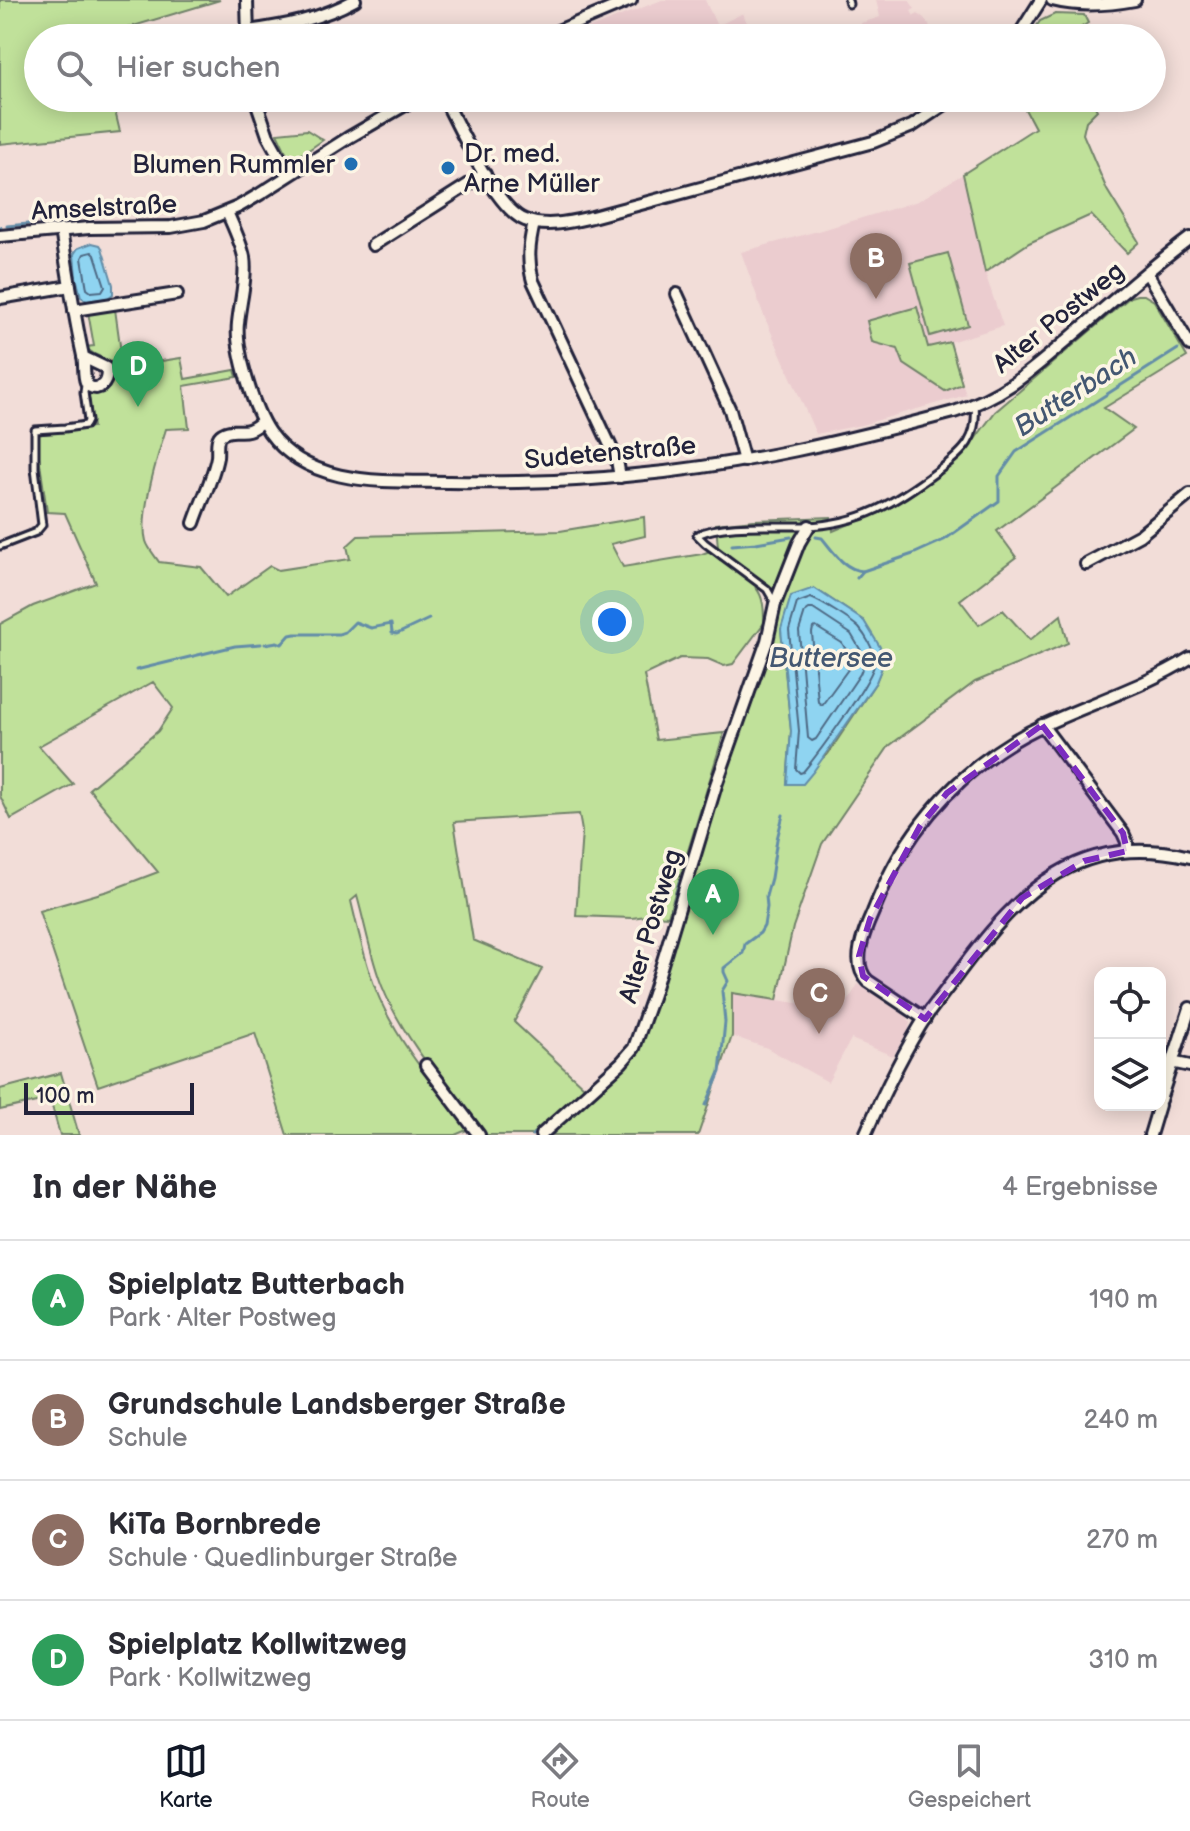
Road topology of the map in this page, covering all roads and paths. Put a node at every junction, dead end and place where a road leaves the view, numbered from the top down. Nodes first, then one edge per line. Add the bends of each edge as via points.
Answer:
1 (247, 0) edge
2 (355, 0) edge
3 (631, 0) edge
4 (1041, 0) edge
5 (1052, 0) edge
6 (1135, 0) edge
7 (248, 24) edge
8 (292, 24) edge
9 (574, 24) edge
10 (1026, 24) edge
11 (260, 112) edge
12 (393, 112) edge
13 (452, 112) edge
14 (933, 112) edge
15 (289, 174) junction
16 (485, 174) junction
17 (227, 212) junction
18 (534, 223) junction
19 (61, 230) junction
20 (0, 236) edge
21 (1190, 238) edge
22 (373, 245) dead end
23 (1147, 273) junction
24 (70, 286) junction
25 (177, 294) dead end
26 (677, 294) dead end
27 (0, 298) edge
28 (74, 310) junction
29 (1190, 345) edge
30 (83, 357) junction
31 (86, 381) junction
32 (975, 405) junction
33 (262, 421) junction
34 (744, 461) junction
35 (620, 477) junction
36 (1190, 494) edge
37 (194, 523) dead end
38 (809, 526) junction
39 (0, 546) edge
40 (1086, 564) dead end
41 (775, 604) junction
42 (1190, 658) edge
43 (1042, 725) junction
44 (1127, 851) junction
45 (1190, 857) edge
46 (1190, 1008) edge
47 (925, 1019) junction
48 (1171, 1062) junction
49 (426, 1065) dead end
50 (1190, 1066) edge
51 (1166, 1079) edge
52 (1157, 1111) edge
53 (479, 1135) edge
54 (541, 1135) edge
55 (865, 1135) edge
56 (1150, 1135) edge

1 - 7 street
2 - 8 street
3 - 9 street
4 - 10 street
5 - 6 street via 1086,5
11 - 15 street
12 - 15 street, Amselstraße
13 - 16 street
14 - 18 street via 873,142 592,217
15 - 17 street, Amselstraße
16 - 18 street via 508,209
16 - 22 street
17 - 19 street, Amselstraße via 171,227
17 - 33 street, Sudetenstraße via 244,259 238,341
18 - 35 street via 528,263 533,281 617,460
19 - 20 street, Amselstraße
19 - 24 street
21 - 23 street, Alter Postweg
23 - 29 street
23 - 32 street, Alter Postweg via 1025,375
24 - 27 street
24 - 28 street
25 - 28 street
26 - 34 street via 730,410
28 - 30 street
30 - 31 street
30 - 31 street via 108,374 95,388
31 - 39 lane via 86,425 35,430 42,525
32 - 34 street, Sudetenstraße
32 - 38 lane via 972,439 944,467 880,510
33 - 35 street, Sudetenstraße via 293,456 337,475 481,482
33 - 37 street via 250,431 220,434 216,463
34 - 35 street, Sudetenstraße
36 - 40 street via 1140,535
38 - 41 street, Alter Postweg
38 - 41 lane via 707,530 697,535 767,589
41 - 54 street, Alter Postweg via 634,1048
42 - 43 street
43 - 44 street via 1123,833
43 - 47 street via 976,767 947,793 901,854 870,919 859,956 863,976
44 - 45 street
44 - 47 street via 1084,861 1022,898 984,939
46 - 48 street
47 - 55 street
48 - 50 street
48 - 51 street
49 - 53 street
52 - 56 street

